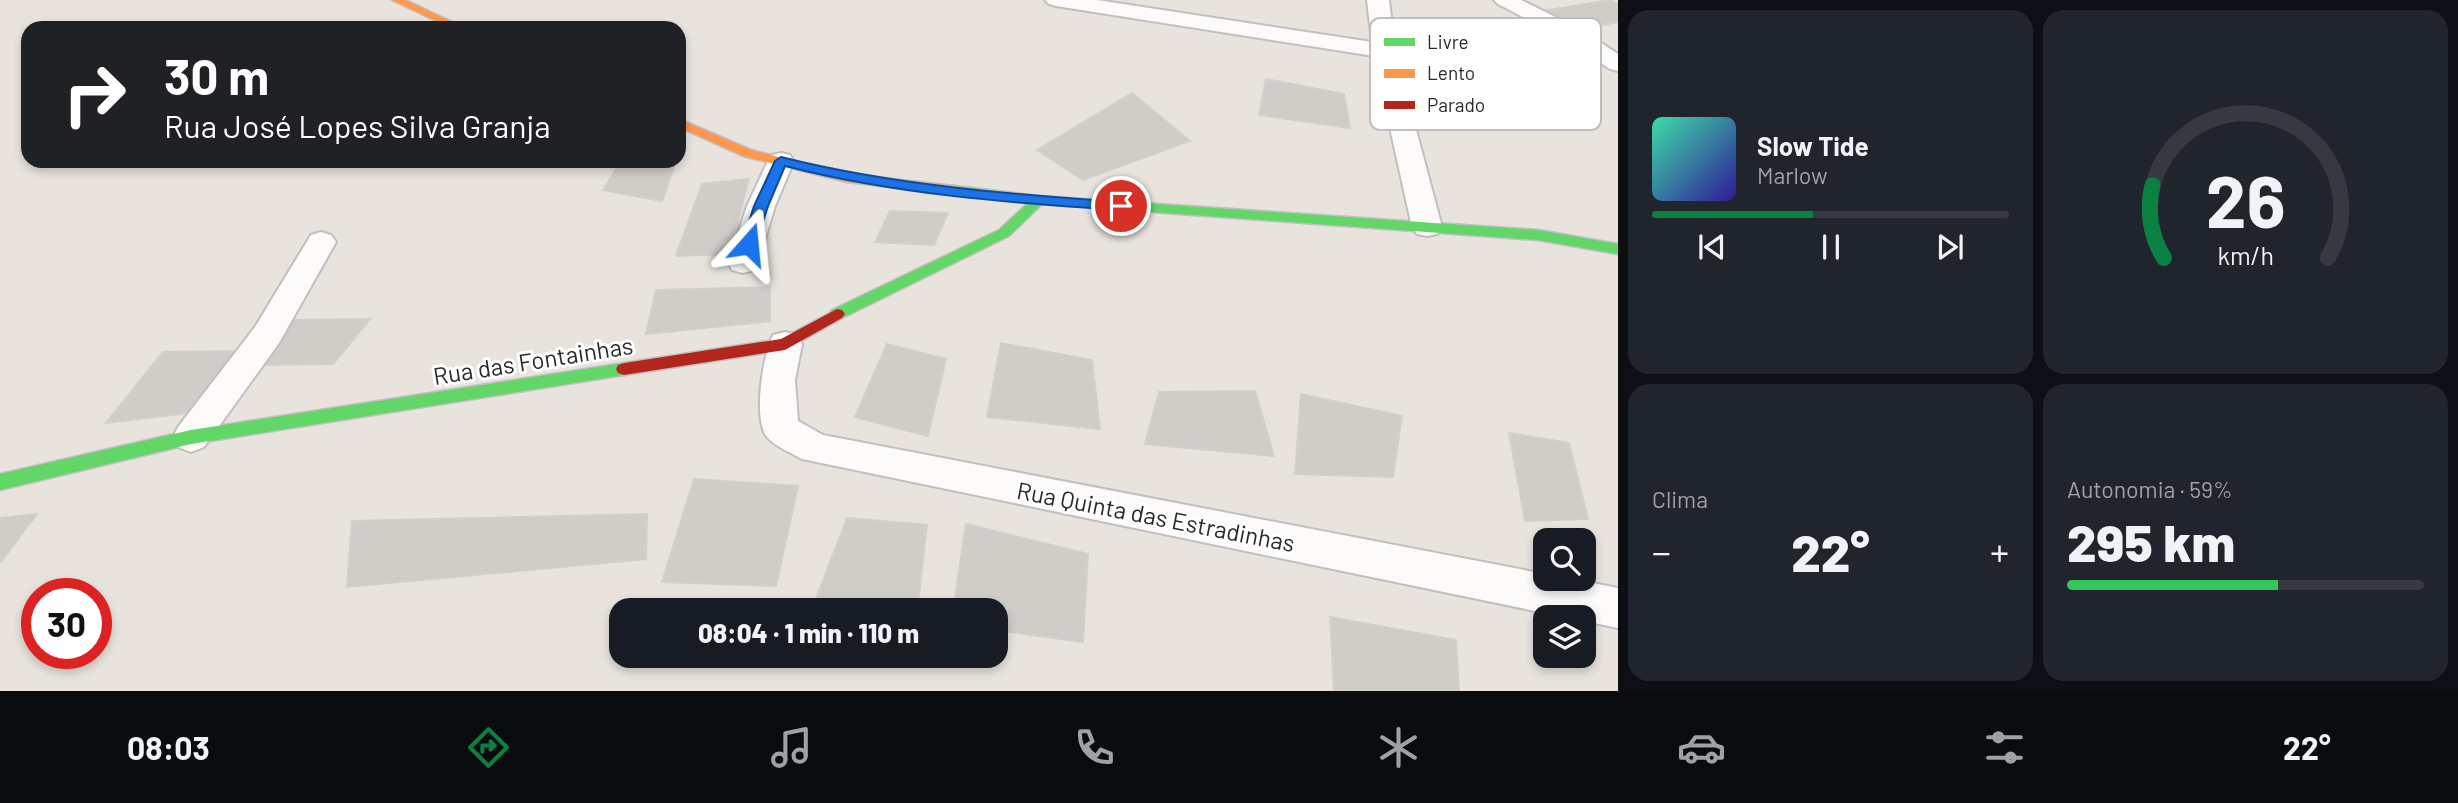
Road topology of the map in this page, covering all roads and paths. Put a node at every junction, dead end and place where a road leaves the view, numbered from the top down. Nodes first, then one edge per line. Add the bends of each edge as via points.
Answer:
1 (397, 0) edge
2 (1056, 0) edge
3 (1378, 0) edge
4 (1506, 0) edge
5 (1380, 18) edge
6 (1541, 18) edge
7 (444, 21) edge
8 (1370, 49) edge
9 (1601, 53) edge
10 (1618, 64) edge
11 (686, 126) edge
12 (1403, 130) edge
13 (781, 161) junction
14 (1039, 200) junction
15 (1427, 227) junction
16 (321, 242) dead end
17 (1618, 249) edge
18 (743, 262) dead end
19 (785, 344) junction
20 (191, 437) junction
21 (0, 482) edge
22 (1618, 608) edge

1 - 7 main road
2 - 8 street
3 - 5 street
4 - 6 street
9 - 10 street
11 - 13 main road via 747,153
12 - 15 street
13 - 14 main road via 847,178
13 - 18 street
14 - 15 main road
14 - 19 main road, Rua das Fontainhas via 1004,233 814,325
15 - 17 main road via 1538,235
16 - 20 street via 267,335
19 - 20 main road, Rua das Fontainhas
19 - 22 street, Rua Quinta das Estradinhas via 778,380 781,428 814,447
20 - 21 main road, Rua das Fontainhas

